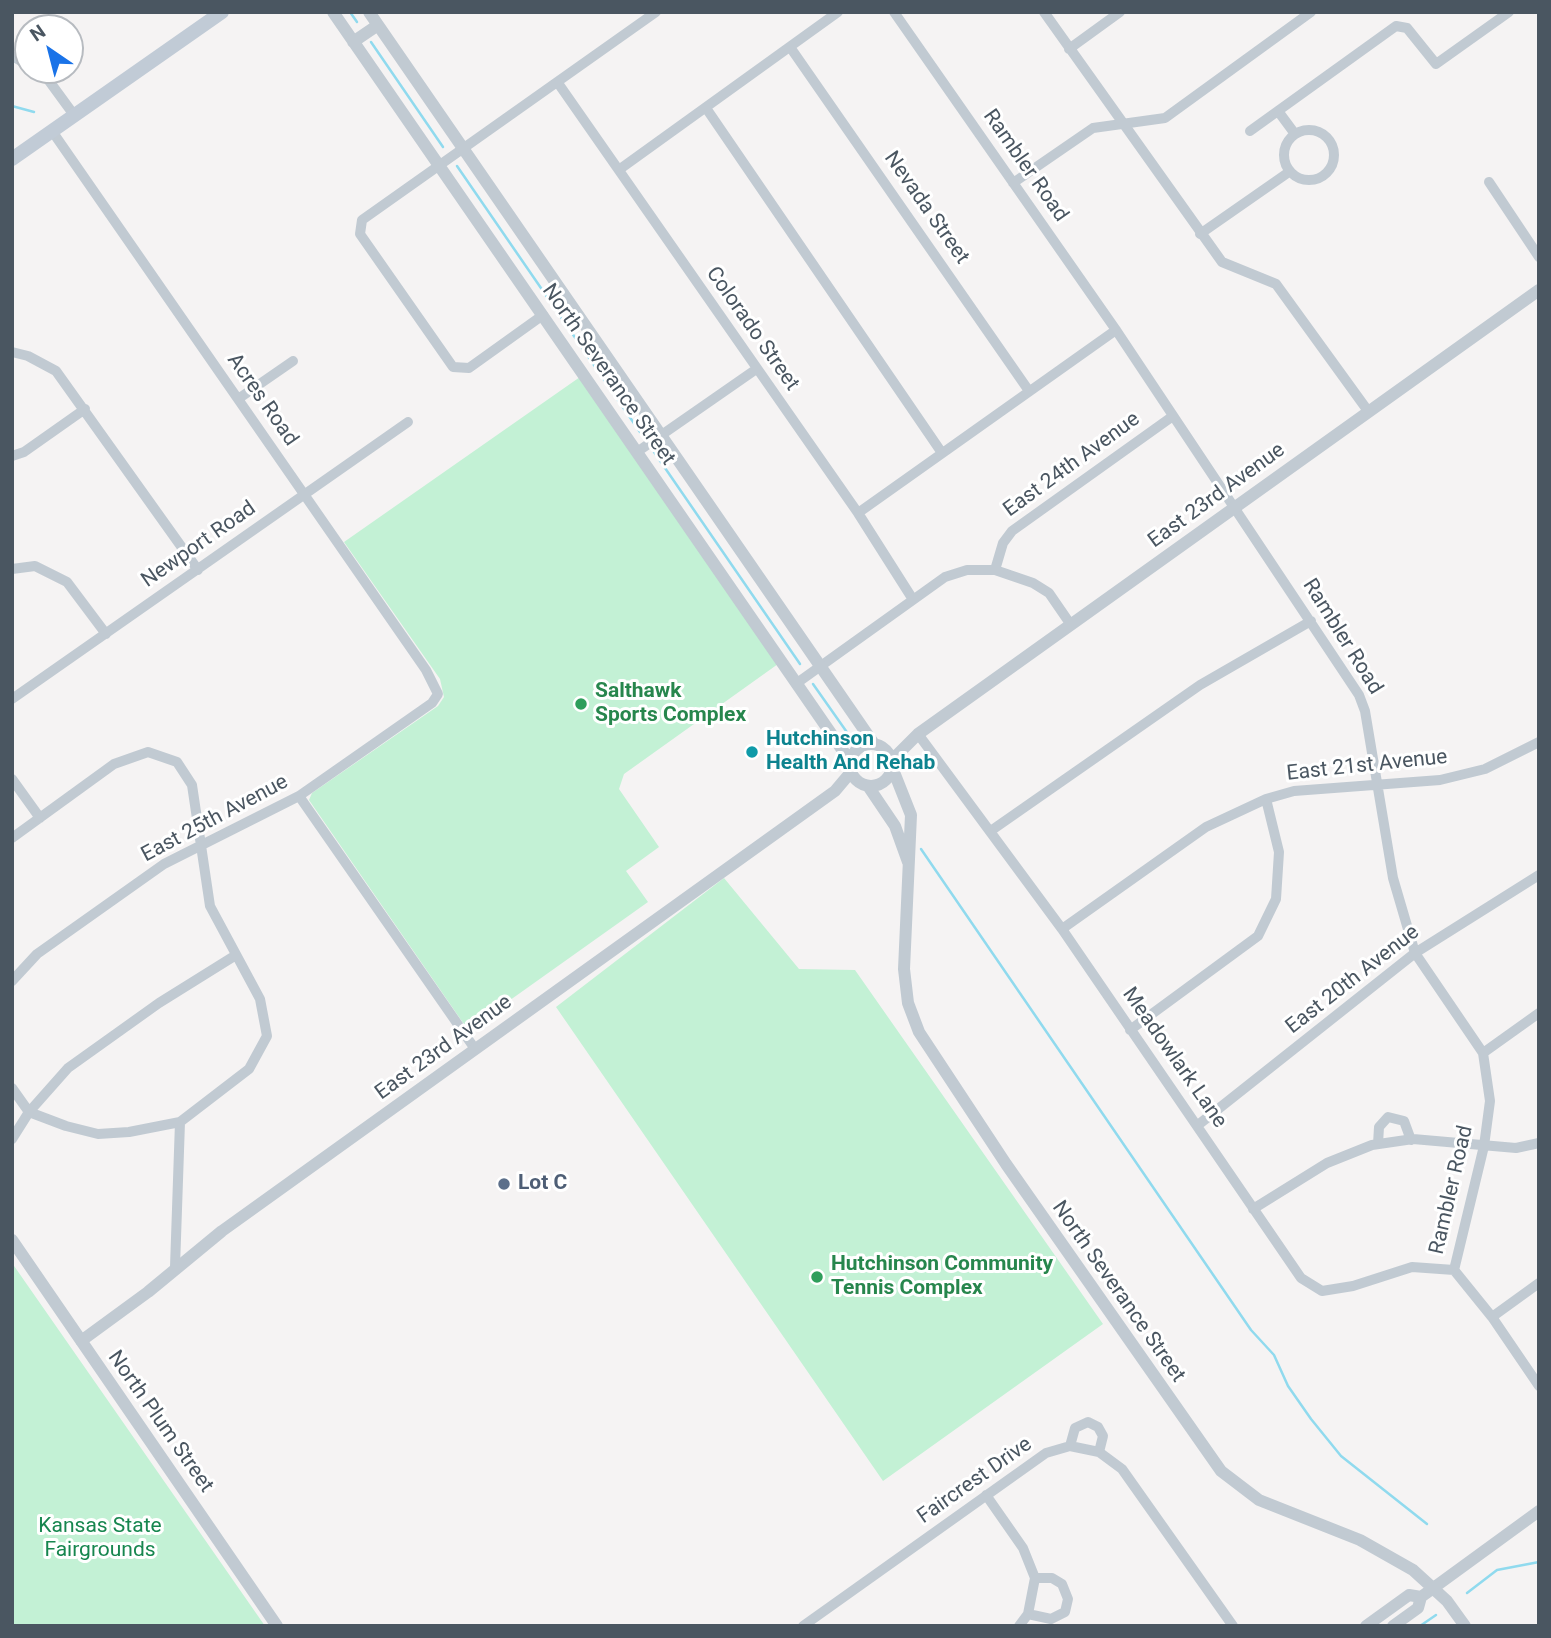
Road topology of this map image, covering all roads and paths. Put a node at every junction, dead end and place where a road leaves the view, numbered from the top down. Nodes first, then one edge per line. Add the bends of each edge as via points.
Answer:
1 (222, 12) edge
2 (333, 12) edge
3 (369, 12) edge
4 (656, 12) edge
5 (838, 12) edge
6 (894, 12) edge
7 (1044, 12) edge
8 (1120, 12) edge
9 (1311, 12) edge
10 (1509, 12) edge
11 (378, 25) junction
12 (353, 41) junction
13 (790, 47) junction
14 (1069, 49) junction
15 (558, 83) junction
16 (51, 84) edge
17 (706, 108) junction
18 (1278, 111) junction
19 (74, 115) junction
20 (1121, 123) junction
21 (52, 131) junction
22 (1250, 131) dead end
23 (1295, 134) junction
24 (464, 149) junction
25 (12, 159) edge
26 (439, 166) junction
27 (620, 170) junction
28 (1289, 172) junction
29 (1489, 182) dead end
30 (1013, 183) junction
31 (1200, 234) junction
32 (1539, 257) edge
33 (1539, 290) edge
34 (543, 315) junction
35 (1116, 330) junction
36 (12, 352) edge
37 (293, 361) dead end
38 (755, 370) junction
39 (1029, 391) junction
40 (238, 400) junction
41 (85, 410) junction
42 (1368, 411) junction
43 (1173, 416) junction
44 (408, 422) dead end
45 (661, 435) junction
46 (637, 452) junction
47 (942, 453) junction
48 (12, 456) edge
49 (305, 494) junction
50 (1235, 508) junction
51 (858, 513) junction
52 (12, 569) edge
53 (198, 570) junction
54 (995, 570) junction
55 (912, 598) junction
56 (1311, 621) junction
57 (1071, 625) junction
58 (106, 634) junction
59 (820, 667) junction
60 (797, 683) junction
61 (438, 694) joint
62 (12, 699) edge
63 (918, 734) junction
64 (1538, 745) edge
65 (879, 746) junction
66 (892, 763) junction
67 (851, 766) junction
68 (12, 779) edge
69 (1378, 785) junction
70 (866, 786) junction
71 (835, 792) junction
72 (299, 796) junction
73 (1266, 799) junction
74 (40, 818) junction
75 (992, 830) junction
76 (12, 838) edge
77 (199, 844) junction
78 (908, 862) junction
79 (1539, 875) edge
80 (1062, 929) junction
81 (1415, 953) junction
82 (236, 955) junction
83 (12, 981) edge
84 (1539, 1013) edge
85 (1130, 1030) junction
86 (475, 1049) junction
87 (1483, 1053) junction
88 (12, 1088) edge
89 (29, 1112) junction
90 (180, 1122) junction
91 (1198, 1125) junction
92 (12, 1139) edge
93 (1411, 1140) junction
94 (1539, 1143) edge
95 (1378, 1144) junction
96 (1484, 1146) junction
97 (1254, 1209) junction
98 (12, 1240) edge
99 (175, 1266) junction
100 (1454, 1270) junction
101 (1539, 1283) edge
102 (1492, 1317) junction
103 (80, 1341) junction
104 (1539, 1386) edge
105 (1070, 1446) junction
106 (1100, 1451) junction
107 (986, 1495) junction
108 (1537, 1516) edge
109 (1035, 1578) junction
110 (1433, 1588) junction
111 (1420, 1597) junction
112 (1028, 1614) junction
113 (277, 1626) edge
114 (803, 1626) edge
115 (1019, 1626) edge
116 (1233, 1626) edge
117 (1366, 1626) edge
118 (1393, 1626) edge
119 (1465, 1626) edge

1 - 19 main road
2 - 12 street, North Severance Street
3 - 11 street, North Severance Street
4 - 15 street
5 - 13 street
6 - 30 street, Rambler Road
7 - 14 street
8 - 14 street
9 - 20 street via 1165,118
10 - 18 street via 1436,64 1407,28 1395,26
11 - 12 street
11 - 24 street, North Severance Street
12 - 26 street, North Severance Street
13 - 17 street
13 - 39 street, Nevada Street
14 - 20 street
15 - 24 street
15 - 27 street, Colorado Street
16 - 19 street
17 - 27 street
17 - 47 street
18 - 22 street
18 - 23 street
19 - 21 main road
20 - 30 street via 1093,128
20 - 31 street
21 - 25 main road
21 - 40 street, Acres Road
23 - 28 street via 1283,157
23 - 28 street via 1315,129 1325,134 1336,160 1330,172 1319,179
24 - 26 street
24 - 45 street, North Severance Street
26 - 34 street, North Severance Street
26 - 34 street via 362,220 360,234 453,366 468,368
27 - 38 street, Colorado Street
28 - 31 street
29 - 32 street
30 - 35 street, Rambler Road
31 - 42 street via 1222,262 1276,284
33 - 42 street, East 23rd Avenue
34 - 46 street, North Severance Street
35 - 39 street
35 - 43 street, Rambler Road
36 - 41 street via 56,371
37 - 40 street
38 - 45 street
38 - 51 street, Colorado Street
39 - 47 street
40 - 49 street, Acres Road
41 - 48 street
41 - 53 street
42 - 50 street, East 23rd Avenue
43 - 50 street, Rambler Road
43 - 54 street, East 24th Avenue via 1012,531
44 - 49 street, Newport Road
45 - 46 street
45 - 59 street, North Severance Street
46 - 60 street, North Severance Street
47 - 51 street
49 - 53 street, Newport Road
49 - 61 street, Acres Road
50 - 56 street, Rambler Road
50 - 57 street, East 23rd Avenue
51 - 55 street, Colorado Street
52 - 58 street via 35,566 67,582
53 - 58 street, Newport Road
54 - 55 street via 958,572
54 - 57 street via 1049,593
55 - 59 street
56 - 69 street, Rambler Road via 1359,695
56 - 75 street via 1200,685
57 - 63 street, East 23rd Avenue
58 - 62 street, Newport Road
59 - 60 street
59 - 65 street, North Severance Street
60 - 67 street, North Severance Street
61 - 72 street, East 25th Avenue via 432,703
63 - 65 street, East 23rd Avenue
63 - 66 street, East 23rd Avenue
63 - 75 street, Meadowlark Lane
64 - 69 street, East 21st Avenue via 1485,769 1440,780
65 - 66 street
65 - 67 street via 862,746
66 - 70 street via 884,782
66 - 78 street, North Severance Street via 911,815
67 - 70 street
67 - 71 street, East 23rd Avenue
68 - 74 street
69 - 73 street, East 21st Avenue via 1294,791
69 - 81 street, Rambler Road via 1393,878
70 - 71 street, East 23rd Avenue
70 - 78 street, North Severance Street via 895,826
71 - 86 street, East 23rd Avenue
72 - 77 street, East 25th Avenue
72 - 86 street
73 - 80 street, East 21st Avenue via 1206,827
73 - 85 street via 1279,852 1276,899 1258,936
74 - 76 street
74 - 77 street via 114,764 148,752 177,762 192,785
75 - 80 street, Meadowlark Lane
77 - 82 street via 210,906
77 - 83 street, East 25th Avenue via 37,954
78 - 110 street, North Severance Street via 904,969 908,1003 919,1032 1206,1454 1249,1495 1360,1541 1413,1570
79 - 81 street, East 20th Avenue
80 - 85 street, Meadowlark Lane
81 - 87 street, Rambler Road
81 - 91 street, East 20th Avenue
82 - 89 street via 68,1068
82 - 90 street via 260,999 267,1036 249,1069
84 - 87 street
85 - 91 street, Meadowlark Lane
86 - 99 street, East 23rd Avenue
87 - 96 street, Rambler Road via 1490,1101
88 - 89 street
89 - 90 street via 98,1134
89 - 92 street
90 - 99 street
91 - 97 street, Meadowlark Lane
93 - 95 street
93 - 95 street via 1404,1121 1388,1117 1379,1127
93 - 96 street
94 - 96 street via 1516,1148
95 - 97 street via 1327,1163
96 - 100 street, Rambler Road
97 - 100 street, Meadowlark Lane via 1301,1278 1322,1291 1412,1267
98 - 103 street, North Plum Street
99 - 103 street, East 23rd Avenue via 148,1292
100 - 102 street, Rambler Road
101 - 102 street
102 - 104 street, Rambler Road
103 - 113 street, North Plum Street
105 - 106 street
105 - 106 street via 1076,1428 1088,1422 1103,1436
105 - 107 street, Faircrest Drive via 1046,1453
106 - 116 street via 1122,1469
107 - 109 street via 1023,1548
107 - 114 street, Faircrest Drive
108 - 110 street
109 - 112 street
109 - 112 street via 1052,1577 1062,1584 1068,1599 1065,1612 1051,1619
110 - 111 street
110 - 119 street, North Severance Street
111 - 117 street via 1409,1595
111 - 118 street via 1418,1608
112 - 115 street

